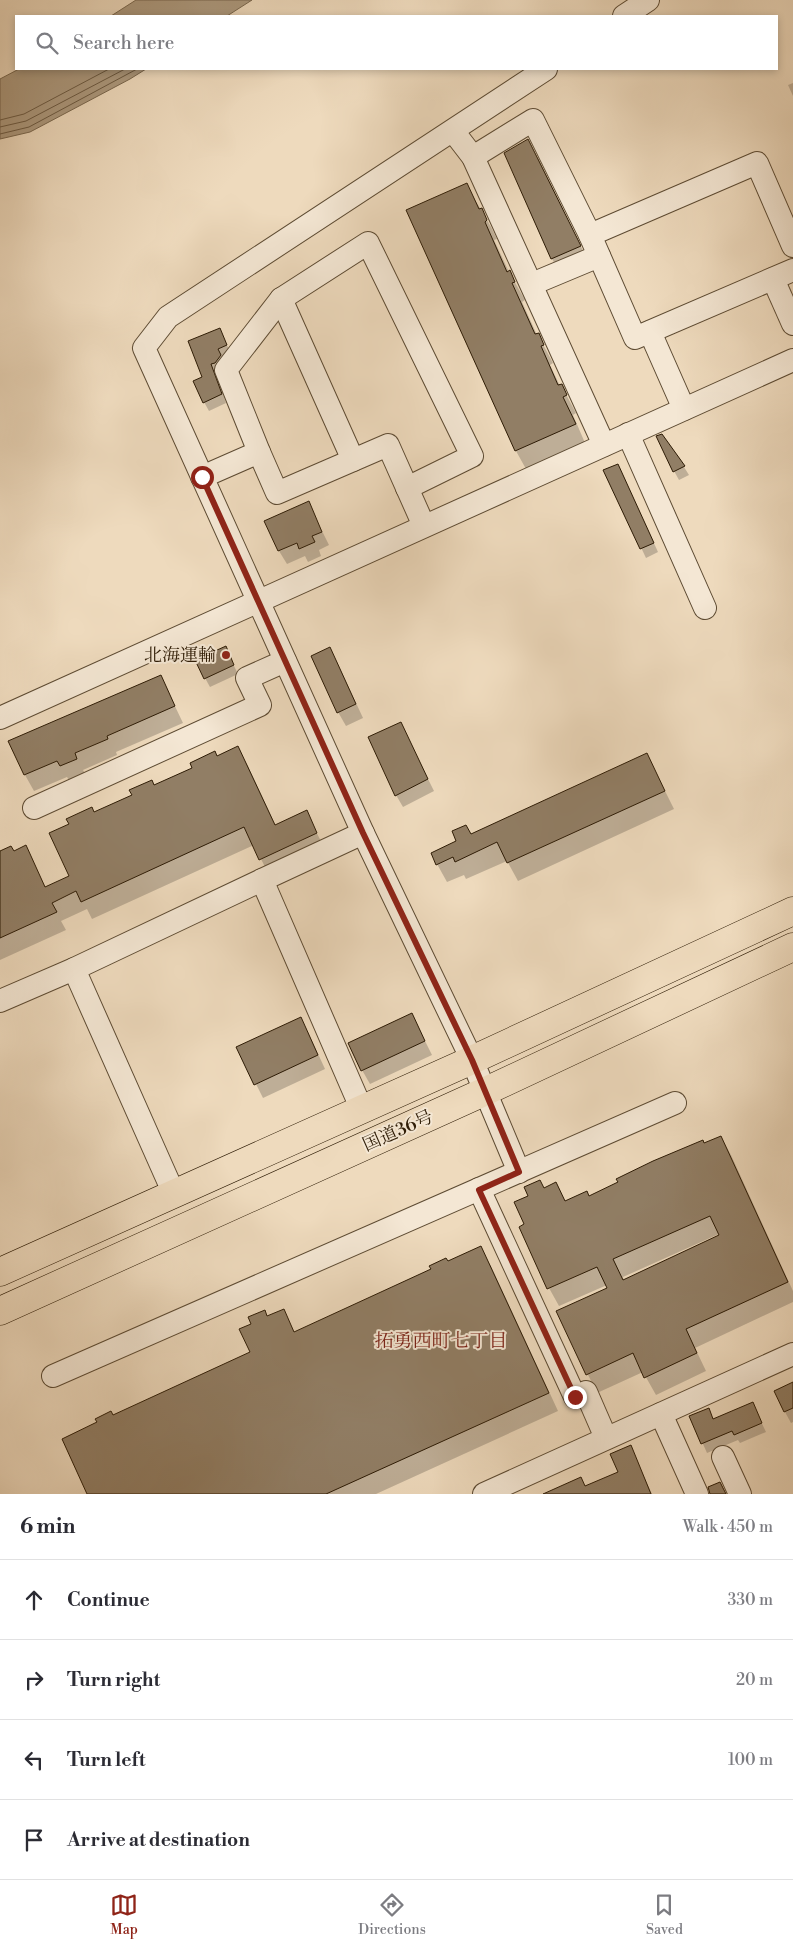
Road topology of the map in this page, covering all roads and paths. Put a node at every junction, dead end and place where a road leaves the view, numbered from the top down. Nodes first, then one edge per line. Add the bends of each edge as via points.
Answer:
1 (648, 0) edge
2 (626, 15) edge
3 (544, 70) edge
4 (453, 131) junction
5 (473, 157) junction
6 (590, 235) junction
7 (793, 246) edge
8 (599, 256) junction
9 (783, 274) edge
10 (532, 284) junction
11 (281, 299) junction
12 (793, 324) edge
13 (650, 332) junction
14 (793, 360) edge
15 (684, 409) junction
16 (628, 434) junction
17 (604, 445) junction
18 (259, 452) junction
19 (353, 460) junction
20 (202, 477) junction
21 (407, 488) junction
22 (424, 526) junction
23 (258, 601) junction
24 (705, 608) dead end
25 (285, 661) junction
26 (0, 718) edge
27 (34, 808) dead end
28 (363, 833) junction
29 (262, 880) junction
30 (793, 911) edge
31 (793, 947) edge
32 (74, 969) junction
33 (0, 1001) edge
34 (472, 1060) junction
35 (486, 1091) junction
36 (675, 1103) dead end
37 (362, 1110) junction
38 (519, 1172) junction
39 (479, 1190) junction
40 (174, 1194) junction
41 (0, 1272) edge
42 (0, 1311) edge
43 (793, 1354) edge
44 (53, 1376) dead end
45 (661, 1414) junction
46 (606, 1438) junction
47 (723, 1457) dead end
48 (484, 1494) edge
49 (697, 1494) edge
50 (740, 1494) edge

1 - 2 street
3 - 4 street
4 - 5 street
4 - 20 street via 168,318 144,348
5 - 6 street via 533,120
5 - 10 street
6 - 7 street via 757,163
6 - 8 street
8 - 10 street
8 - 13 street via 635,338
9 - 12 street
9 - 13 street
10 - 17 street
11 - 18 street via 226,370
11 - 19 street
11 - 21 street via 368,243 472,456
13 - 15 street
14 - 15 street
15 - 16 street
16 - 17 street
16 - 24 street
17 - 22 street
18 - 19 street via 277,493
18 - 20 street
19 - 21 street via 388,444
20 - 23 street
21 - 22 street
22 - 23 street
23 - 25 street
23 - 26 street
25 - 27 street via 247,678 260,705
25 - 28 street
28 - 29 street
28 - 34 street
29 - 32 street
29 - 37 street
30 - 34 highway, 国道36号
31 - 35 highway, 国道36号
32 - 33 street
32 - 40 street
34 - 35 street
34 - 37 highway, 国道36号
35 - 38 street
35 - 42 highway, 国道36号
36 - 38 street
37 - 40 highway, 国道36号
38 - 39 street
39 - 44 street
39 - 46 street via 575,1397 586,1392
40 - 41 highway, 国道36号
43 - 45 street
45 - 46 street
45 - 49 street
46 - 48 street
47 - 50 street

